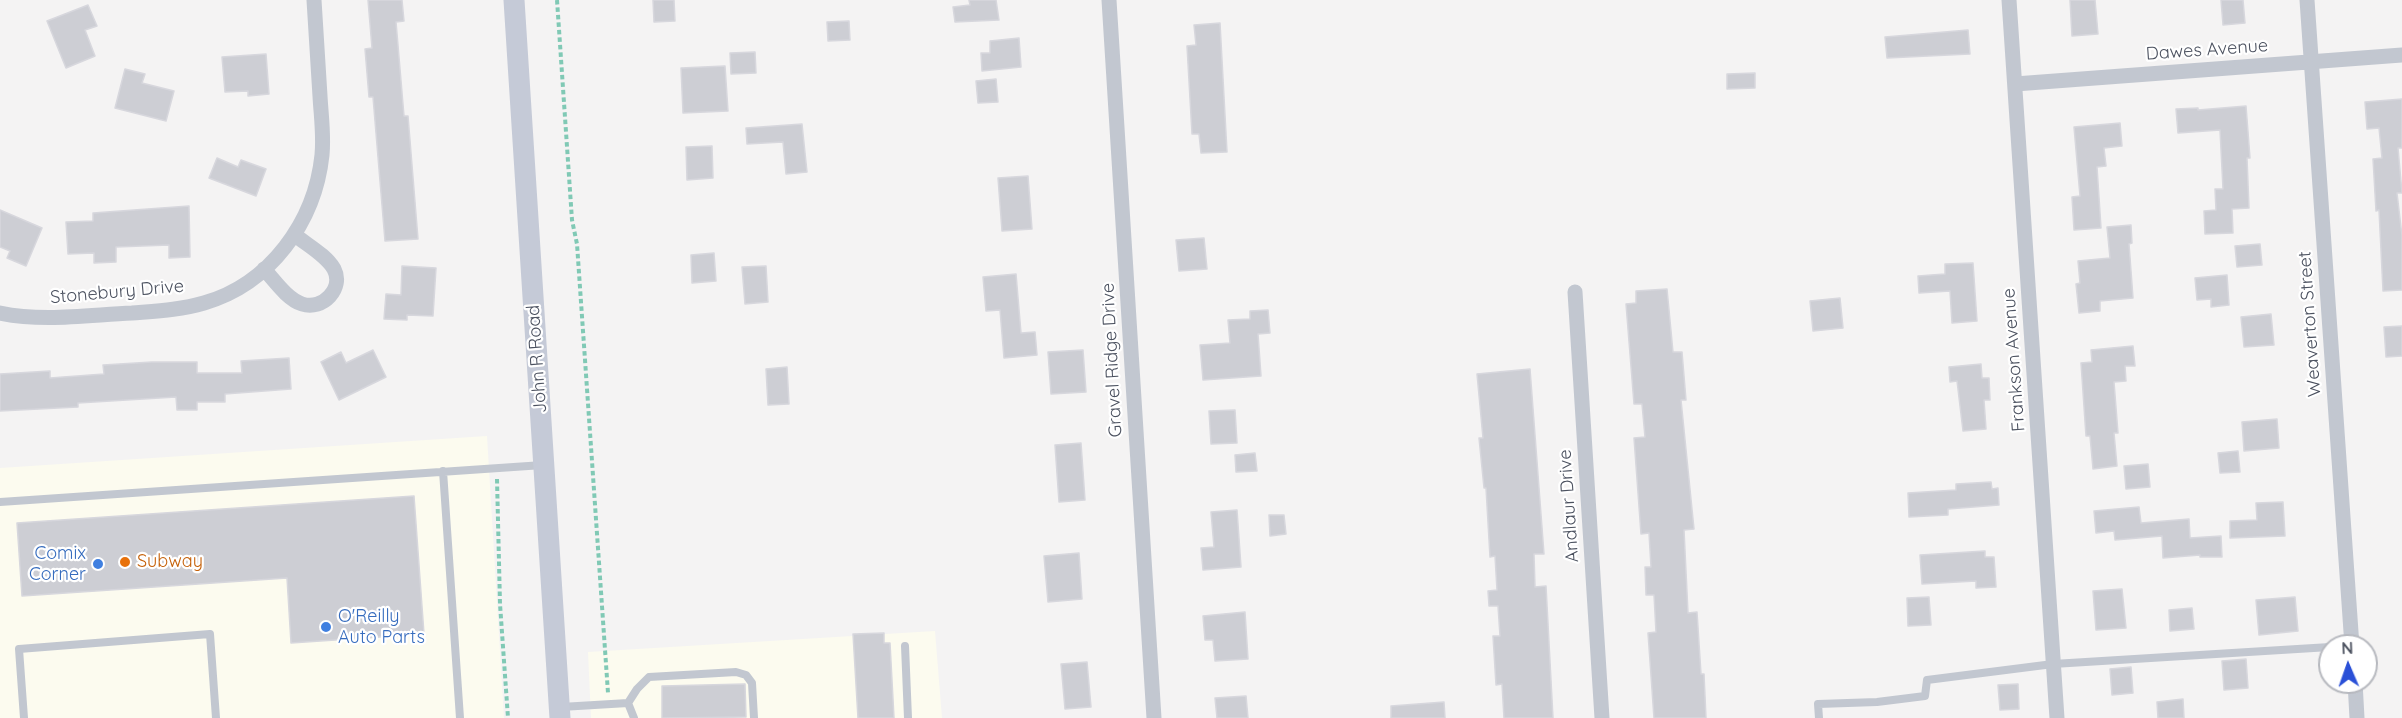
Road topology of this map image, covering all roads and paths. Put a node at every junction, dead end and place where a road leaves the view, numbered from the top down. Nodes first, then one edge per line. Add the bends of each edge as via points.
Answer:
1 (314, 0) edge
2 (514, 0) edge
3 (557, 0) edge
4 (1109, 0) edge
5 (2009, 0) edge
6 (2307, 0) edge
7 (2402, 55) edge
8 (2311, 62) junction
9 (2015, 84) junction
10 (295, 235) junction
11 (264, 269) junction
12 (1575, 292) dead end
13 (0, 313) edge
14 (543, 465) junction
15 (443, 471) junction
16 (497, 479) dead end
17 (0, 502) edge
18 (2351, 634) edge
19 (905, 646) dead end
20 (2318, 648) edge
21 (2053, 664) junction
22 (2356, 694) edge
23 (628, 703) junction
24 (609, 704) junction
25 (559, 713) edge
26 (24, 718) edge
27 (216, 718) edge
28 (460, 718) edge
29 (508, 718) edge
30 (634, 718) edge
31 (754, 718) edge
32 (908, 718) edge
33 (1154, 718) edge
34 (1602, 718) edge
35 (1819, 718) edge
36 (2057, 718) edge
37 (2357, 718) edge

1 - 10 street, Stonebury Drive via 322,153 314,195
2 - 14 main road, John R Road
3 - 24 path
4 - 33 street, Gravel Ridge Drive
5 - 9 street, Frankson Avenue
6 - 8 street, Weaverton Street
7 - 8 street, Dawes Avenue
8 - 9 street, Dawes Avenue
8 - 18 street, Weaverton Street
9 - 21 street, Frankson Avenue
10 - 11 street, Stonebury Drive
10 - 11 street via 330,262 335,271 337,281 327,300 302,304
11 - 13 street, Stonebury Drive via 229,293 175,309 40,318
12 - 34 street, Andlaur Drive
14 - 15 lane
14 - 25 main road, John R Road
15 - 17 lane
15 - 28 lane
16 - 29 path
19 - 32 lane
20 - 21 lane
21 - 35 lane via 1926,680 1925,696 1818,704
21 - 36 street, Frankson Avenue
22 - 37 street
23 - 24 lane
23 - 30 lane
23 - 31 lane via 649,677 736,672 746,675 752,683
24 - 25 lane
26 - 27 lane via 19,649 210,634

